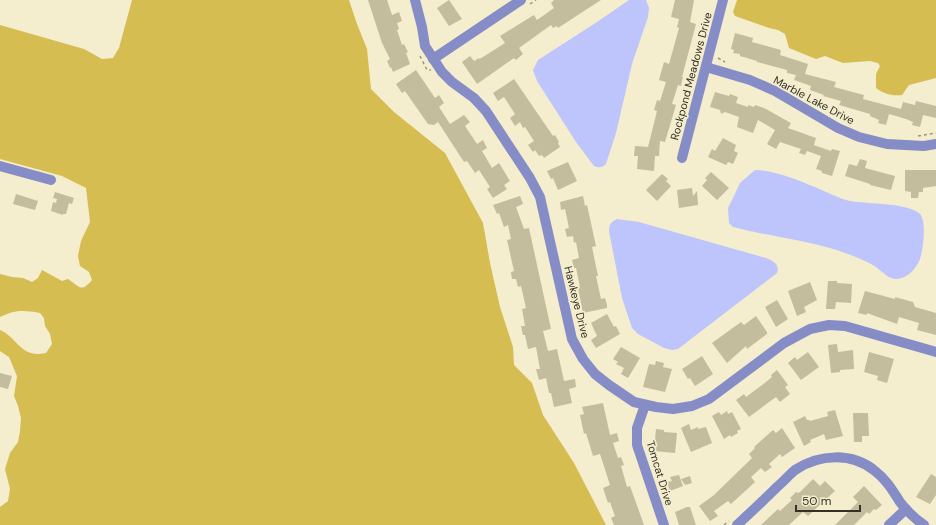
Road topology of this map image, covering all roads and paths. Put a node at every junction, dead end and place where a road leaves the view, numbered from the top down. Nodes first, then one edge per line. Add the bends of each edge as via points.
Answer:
1 (415, 0) edge
2 (521, 0) edge
3 (723, 0) edge
4 (718, 53) dead end
5 (433, 59) junction
6 (728, 63) dead end
7 (706, 67) junction
8 (825, 109) dead end
9 (852, 124) dead end
10 (936, 134) edge
11 (912, 136) dead end
12 (936, 144) edge
13 (682, 158) dead end
14 (0, 166) edge
15 (50, 180) dead end
16 (936, 352) edge
17 (645, 405) junction
18 (906, 509) junction
19 (733, 523) edge
20 (664, 525) edge
21 (724, 525) edge
22 (889, 525) edge
23 (924, 525) edge

1 - 5 street, Hawkeye Drive via 426,46
2 - 5 street
3 - 7 street, Rockpond Meadows Drive
4 - 6 path via 720,60
5 - 17 street, Hawkeye Drive via 452,82 474,98 486,111 540,197 572,340 583,359 595,374 609,385 634,402
7 - 12 street, Marble Lake Drive via 750,80 775,91 838,128 859,137 887,144
7 - 13 street, Rockpond Meadows Drive
8 - 9 path
10 - 11 path
14 - 15 street
16 - 17 street, Hawkeye Drive via 845,326 829,325 810,329 784,342 709,399 692,406 673,409
17 - 20 street, Tomcat Drive via 638,428 637,445
18 - 19 street via 889,485 861,462 843,457 826,458 810,462 795,471
18 - 22 street
18 - 23 street
19 - 21 path

